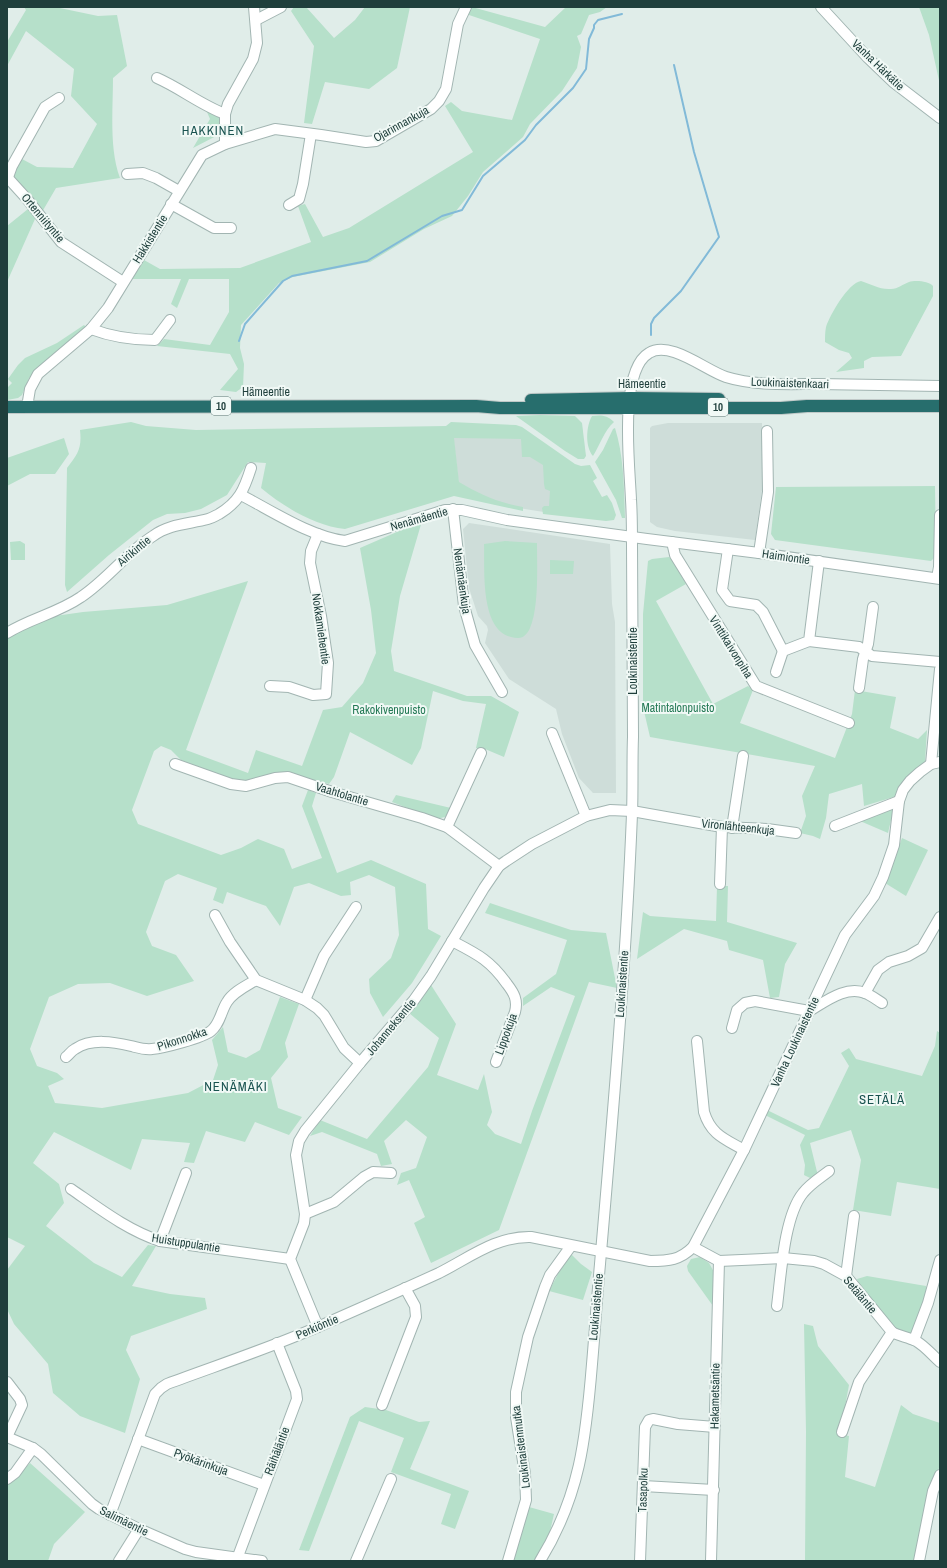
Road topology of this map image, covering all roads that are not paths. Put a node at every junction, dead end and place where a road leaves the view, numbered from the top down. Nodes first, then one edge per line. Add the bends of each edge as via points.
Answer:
1 (254, 7) edge
2 (281, 7) edge
3 (466, 7) edge
4 (821, 7) edge
5 (256, 20) junction
6 (157, 78) dead end
7 (59, 98) dead end
8 (225, 114) junction
9 (940, 118) edge
10 (311, 134) junction
11 (225, 144) junction
12 (127, 174) dead end
13 (8, 177) edge
14 (179, 191) junction
15 (171, 204) junction
16 (289, 205) dead end
17 (231, 228) dead end
18 (123, 282) junction
19 (170, 320) dead end
20 (91, 329) junction
21 (940, 386) edge
22 (630, 403) junction
23 (940, 406) edge
24 (7, 407) edge
25 (27, 407) junction
26 (767, 431) dead end
27 (250, 468) dead end
28 (241, 494) junction
29 (453, 509) junction
30 (940, 515) edge
31 (318, 534) junction
32 (632, 537) junction
33 (672, 542) junction
34 (728, 549) junction
35 (759, 553) junction
36 (819, 561) junction
37 (938, 579) edge
38 (873, 607) dead end
39 (7, 633) edge
40 (809, 641) junction
41 (783, 650) junction
42 (865, 652) junction
43 (940, 662) edge
44 (940, 669) edge
45 (776, 672) dead end
46 (270, 686) dead end
47 (859, 688) dead end
48 (502, 692) dead end
49 (849, 723) dead end
50 (552, 733) dead end
51 (481, 753) dead end
52 (743, 756) dead end
53 (936, 763) edge
54 (175, 764) dead end
55 (899, 801) junction
56 (632, 811) junction
57 (586, 816) junction
58 (834, 826) dead end
59 (447, 827) junction
60 (727, 827) junction
61 (796, 833) dead end
62 (499, 866) junction
63 (720, 884) dead end
64 (356, 907) dead end
65 (214, 915) dead end
66 (940, 917) edge
67 (452, 941) junction
68 (256, 980) junction
69 (865, 993) junction
70 (305, 1000) junction
71 (882, 1003) dead end
72 (809, 1011) junction
73 (732, 1028) dead end
74 (697, 1041) dead end
75 (66, 1057) dead end
76 (496, 1062) dead end
77 (360, 1063) junction
78 (744, 1150) junction
79 (829, 1172) dead end
80 (186, 1173) dead end
81 (391, 1173) dead end
82 (71, 1189) dead end
83 (305, 1214) junction
84 (854, 1216) dead end
85 (160, 1241) junction
86 (571, 1246) junction
87 (693, 1247) junction
88 (601, 1251) junction
89 (783, 1258) junction
90 (290, 1259) junction
91 (940, 1260) edge
92 (719, 1261) junction
93 (846, 1276) junction
94 (405, 1288) junction
95 (777, 1306) dead end
96 (318, 1327) junction
97 (892, 1332) junction
98 (914, 1340) junction
99 (278, 1343) junction
100 (940, 1362) edge
101 (7, 1382) edge
102 (382, 1405) dead end
103 (715, 1427) junction
104 (842, 1432) dead end
105 (7, 1437) edge
106 (138, 1439) junction
107 (33, 1448) junction
108 (940, 1475) edge
109 (391, 1478) dead end
110 (7, 1479) edge
111 (264, 1486) junction
112 (643, 1486) junction
113 (714, 1490) junction
114 (110, 1515) junction
115 (139, 1529) junction
116 (237, 1558) junction
117 (119, 1561) edge
118 (262, 1561) edge
119 (356, 1561) edge
120 (508, 1561) edge
121 (540, 1561) edge
122 (640, 1561) edge
123 (711, 1561) edge
124 (919, 1561) edge

1 - 5 street
2 - 5 street
3 - 10 street, Ojarinnankuja via 458,24 446,89 440,101 376,141 366,142
4 - 9 street, Vanha Härkätie via 893,82
5 - 8 street via 257,43 253,59
6 - 8 street
7 - 13 street via 45,107
8 - 11 street
10 - 11 street, Hakkistentie via 275,129
10 - 16 street via 303,184 298,199
11 - 14 street, Hakkistentie via 202,155
12 - 14 street via 143,173
13 - 18 street, Ortenniityntie via 61,242
14 - 15 street, Hakkistentie
15 - 17 street via 214,228
15 - 18 street, Hakkistentie
18 - 20 street, Hakkistentie via 108,308
19 - 20 street via 155,340 122,338
20 - 25 street, Hakkistentie via 38,374 30,389
21 - 22 street, Loukinaistenkaari via 773,384 745,381 714,372 678,353 662,349 648,353 639,363 633,376
22 - 23 highway, Hämeentie / 10 via 783,401 807,406
22 - 25 highway, Hämeentie / 10 via 506,401 476,406
22 - 32 street, Loukinaistentie via 627,456
24 - 25 highway, Hämeentie / 10
26 - 35 street via 768,492
27 - 28 street, Airikintie
28 - 31 street, Nenämäentie
28 - 39 street, Airikintie via 226,510 210,519 173,526 154,535 82,597
29 - 31 street, Nenämäentie via 345,541
29 - 32 street, Nenämäentie via 507,520
29 - 48 street, Nenämäenkuja via 464,606 475,644
30 - 37 street
31 - 46 street, Nokkamiehentie via 311,551 310,563 328,663 326,694 313,695 289,687
32 - 33 street, Haimiontie
32 - 56 street, Loukinaistentie
33 - 34 street, Haimiontie
33 - 49 street, Vinttikaivonpiha via 674,555 756,686
34 - 35 street, Haimiontie
34 - 41 street via 722,590 730,600 756,605 763,612
35 - 36 street, Haimiontie
36 - 37 street, Haimiontie
36 - 40 street
38 - 42 street
40 - 41 street
40 - 42 street via 858,647
41 - 45 street
42 - 43 street via 872,656
42 - 47 street
44 - 53 street
50 - 57 street
51 - 59 street
52 - 60 street
53 - 55 street, Vanha Loukinaistentie via 910,781
54 - 59 street, Vaahtolantie via 231,784 246,786 288,777
55 - 58 street
55 - 72 street, Vanha Loukinaistentie via 894,845 883,877 874,896 845,935
56 - 57 street, Johanneksentie via 610,810
56 - 60 street, Vironlähteenkuja
56 - 88 street, Loukinaistentie via 622,988
57 - 62 street, Johanneksentie via 532,844
59 - 62 street, Vaahtolantie
60 - 61 street, Vironlähteenkuja
60 - 63 street
62 - 67 street, Johanneksentie
64 - 70 street via 324,956
65 - 68 street
66 - 69 street via 922,948 889,962 878,970
67 - 76 street, Lippokuja via 489,962 500,973 515,997 515,1012
67 - 77 street, Johanneksentie via 414,1000
68 - 70 street
68 - 75 street, Pikonnokka via 232,996 215,1027 203,1036 145,1050 112,1042 92,1043 74,1049
69 - 71 street
69 - 72 street via 854,991 840,994
70 - 77 street via 318,1008 344,1048
72 - 73 street via 754,1001 745,1003 737,1010
72 - 78 street, Vanha Loukinaistentie
74 - 78 street via 707,1121 718,1136
77 - 83 street, Johanneksentie via 310,1124 297,1148
78 - 87 street, Vanha Loukinaistentie
79 - 89 street via 813,1183 796,1202
80 - 85 street
81 - 83 street via 373,1172 334,1202
82 - 85 street, Huistuppulantie via 119,1223 143,1236
83 - 90 street, Johanneksentie
84 - 93 street
85 - 90 street, Huistuppulantie
86 - 88 street, Perkiöntie
86 - 94 street, Perkiöntie via 531,1237 515,1237 490,1245
86 - 120 street, Loukinaistenmutka via 545,1286 528,1337 516,1392 516,1417 525,1474 526,1500
87 - 88 street, Vanha Loukinaistentie via 686,1254 665,1261 650,1261
87 - 92 street
88 - 121 street, Loukinaistentie via 583,1450 563,1518
89 - 92 street, Setäläntie
89 - 93 street, Setäläntie via 814,1261
89 - 95 street
90 - 96 street
91 - 98 street
92 - 103 street, Hakametsäntie
93 - 97 street, Setäläntie
94 - 96 street, Perkiöntie
94 - 102 street via 415,1306 416,1317
96 - 99 street, Perkiöntie
97 - 98 street, Setäläntie
97 - 104 street via 859,1382
98 - 100 street, Setäläntie
99 - 106 street, Perkiöntie via 161,1388 155,1394
99 - 111 street, Räihäläntie via 297,1399
101 - 105 street via 22,1405
103 - 112 street, Tasapolku via 649,1420 646,1427
103 - 113 street, Hakametsäntie
105 - 107 street, Salimäentie
106 - 111 street, Pyökärinkuja
106 - 114 street, Perkiöntie
107 - 110 street via 15,1473
107 - 114 street, Salimäentie via 92,1504
108 - 124 street via 933,1491
109 - 119 street
111 - 116 street, Räihäläntie
112 - 113 street
112 - 122 street, Tasapolku
113 - 123 street, Hakametsäntie
114 - 115 street, Salimäentie
115 - 116 street, Salimäentie via 185,1549
115 - 117 street
116 - 118 street, Salimäentie

